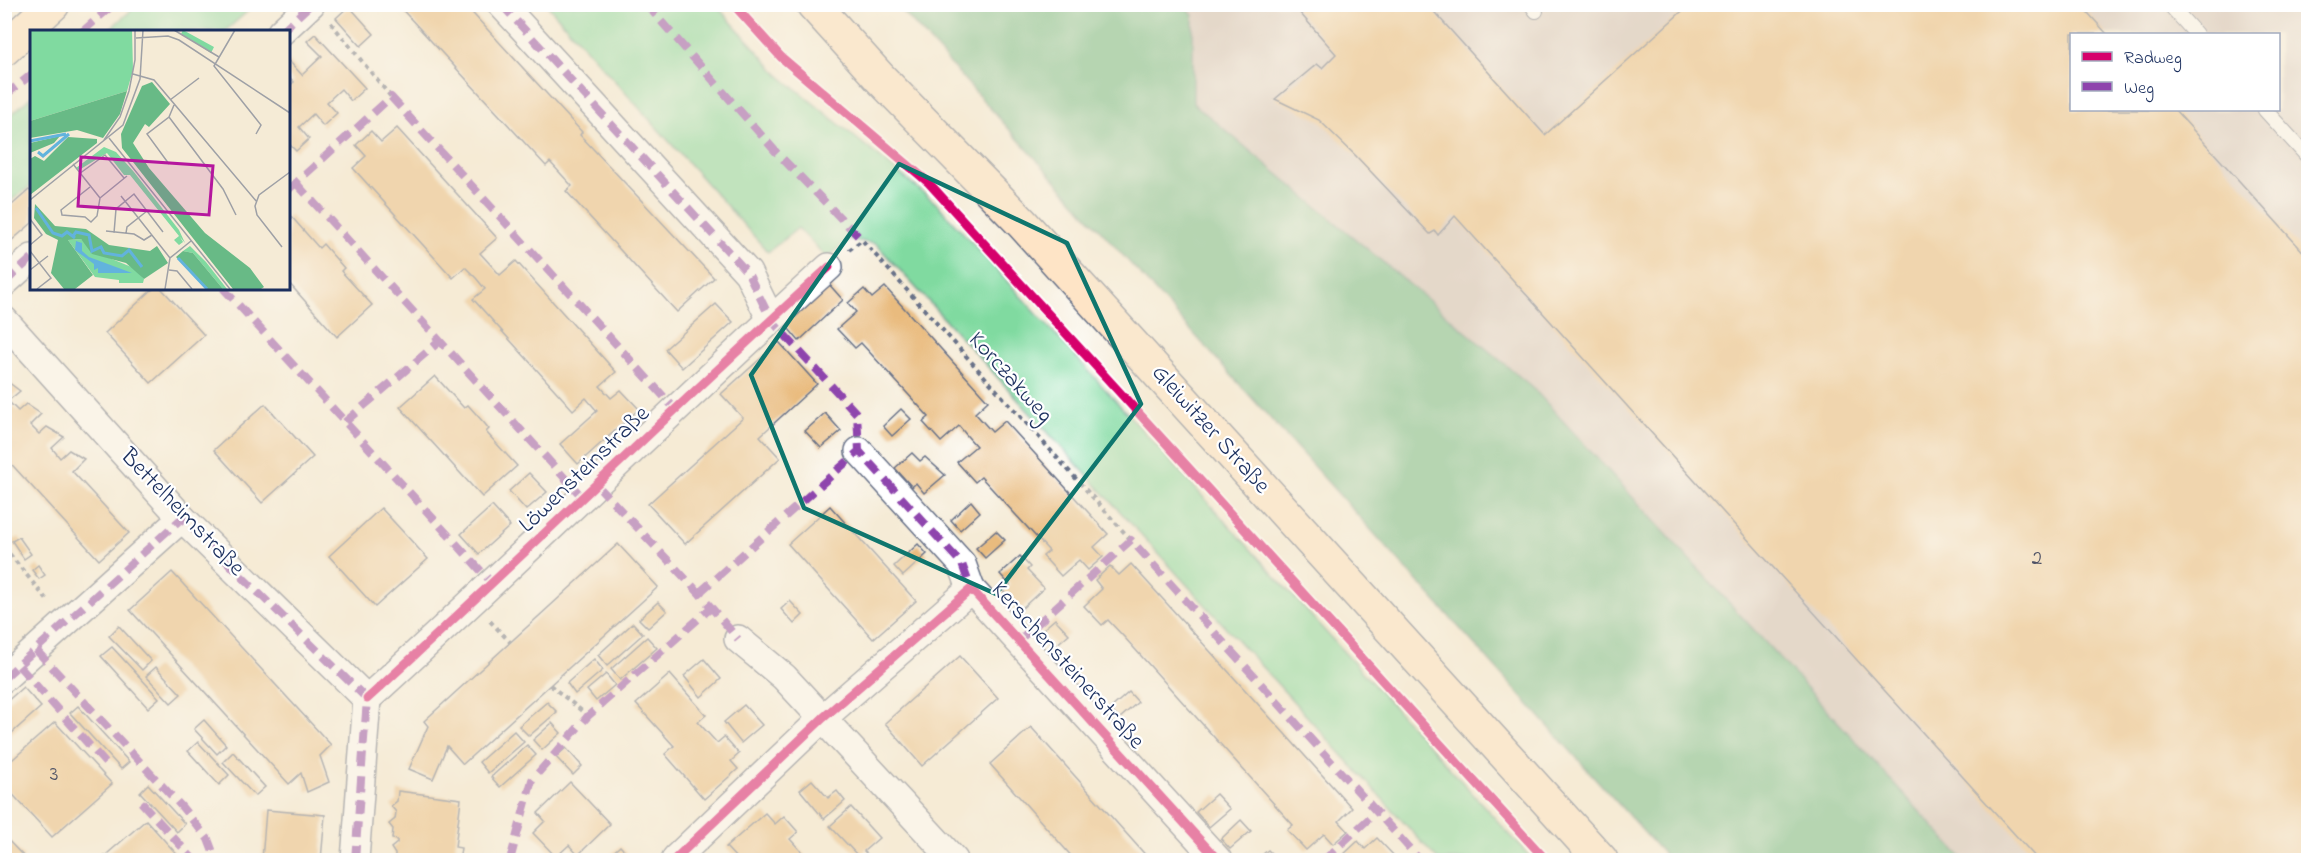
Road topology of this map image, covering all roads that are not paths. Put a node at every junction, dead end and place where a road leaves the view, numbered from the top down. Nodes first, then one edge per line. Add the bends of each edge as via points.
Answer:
1 (53, 4) edge
2 (311, 4) edge
3 (501, 4) edge
4 (813, 4) edge
5 (2169, 4) edge
6 (283, 30) edge
7 (2195, 33) edge
8 (4, 49) edge
9 (2266, 111) edge
10 (2308, 158) edge
11 (30, 260) edge
12 (828, 267) dead end
13 (4, 283) edge
14 (4, 320) edge
15 (771, 320) junction
16 (859, 451) dead end
17 (182, 518) junction
18 (971, 589) junction
19 (738, 639) dead end
20 (4, 678) edge
21 (367, 699) junction
22 (823, 717) junction
23 (355, 861) edge
24 (675, 861) edge
25 (954, 861) edge
26 (1218, 861) edge
27 (1601, 861) edge

1 - 8 main road
2 - 6 street
3 - 15 street via 748,273
4 - 27 main road, Gleiwitzer Straße via 1022,223
5 - 7 lane
9 - 10 lane
11 - 13 street
12 - 15 street, Löwensteinstraße
14 - 17 street, Bettelheimstraße
15 - 21 street, Löwensteinstraße
16 - 18 street, Kerschensteinerstraße via 962,564
17 - 20 street
17 - 21 street, Bettelheimstraße
18 - 22 street, Kerschensteinerstraße
18 - 26 street, Kerschensteinerstraße
19 - 22 street via 784,676
21 - 23 street
22 - 24 street, Kerschensteinerstraße
22 - 25 street

